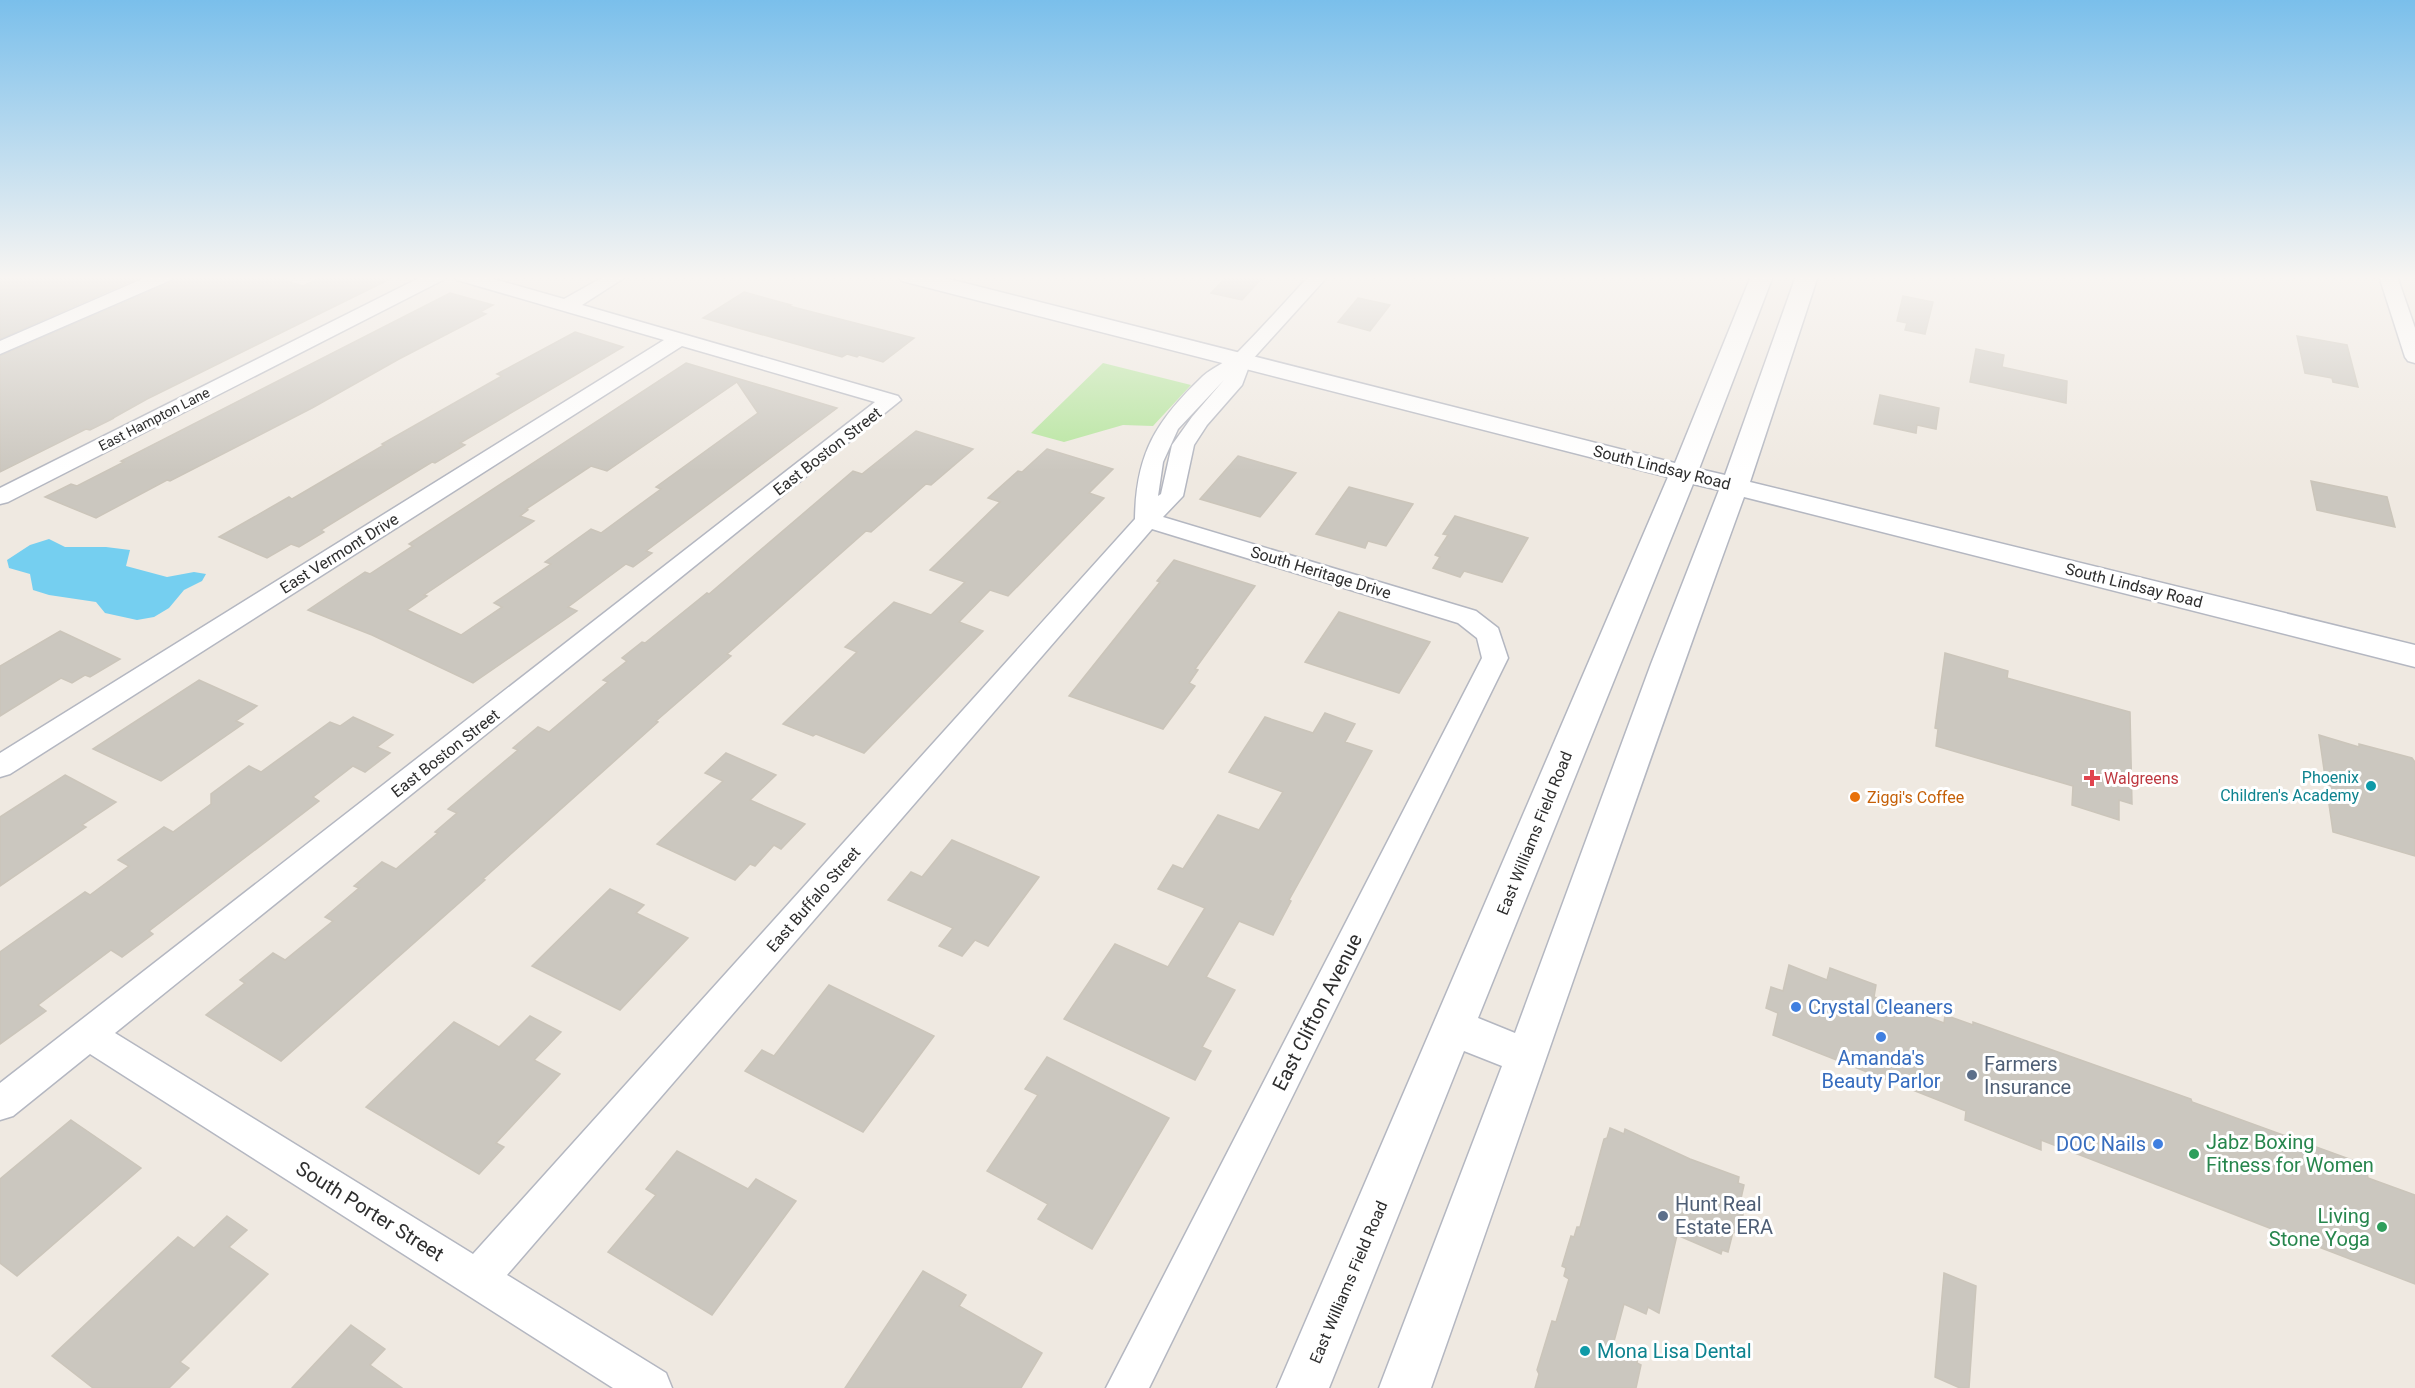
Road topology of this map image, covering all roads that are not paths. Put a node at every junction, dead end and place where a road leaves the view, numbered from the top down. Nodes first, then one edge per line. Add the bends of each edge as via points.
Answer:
1 (17, 341) edge
2 (309, 341) edge
3 (677, 341) edge
4 (681, 341) edge
5 (1169, 341) edge
6 (1259, 341) edge
7 (1736, 341) edge
8 (1785, 341) edge
9 (2410, 341) edge
10 (0, 348) edge
11 (2415, 357) edge
12 (1242, 359) junction
13 (1684, 473) junction
14 (1735, 486) junction
15 (0, 497) edge
16 (1147, 520) junction
17 (1489, 634) joint
18 (2415, 656) edge
19 (0, 767) edge
20 (1454, 1028) junction
21 (89, 1035) junction
22 (1527, 1058) junction
23 (0, 1104) edge
24 (478, 1278) junction
25 (1304, 1386) edge
26 (651, 1388) edge
27 (1127, 1388) edge
28 (1405, 1388) edge

1 - 10 street
2 - 15 street, East Hampton Lane
3 - 19 street, East Vermont Drive
4 - 21 street, East Boston Street via 891,400
5 - 12 main road, South Lindsay Road
6 - 12 street, East Buffalo Street
7 - 13 main road, East Williams Field Road
8 - 14 main road
9 - 11 street
12 - 13 main road, South Lindsay Road
12 - 16 street, East Buffalo Street via 1232,385 1198,421 1183,445 1172,496
13 - 14 main road, South Lindsay Road
13 - 20 main road, East Williams Field Road
14 - 18 main road, South Lindsay Road
14 - 22 main road via 1667,664
16 - 17 street, South Heritage Drive via 1467,617
16 - 24 street, East Buffalo Street
17 - 27 street, East Clifton Avenue via 1495,658
20 - 22 main road
20 - 25 main road, East Williams Field Road
21 - 23 street, East Boston Street
21 - 24 street, South Porter Street
22 - 28 main road
24 - 26 street, South Porter Street

